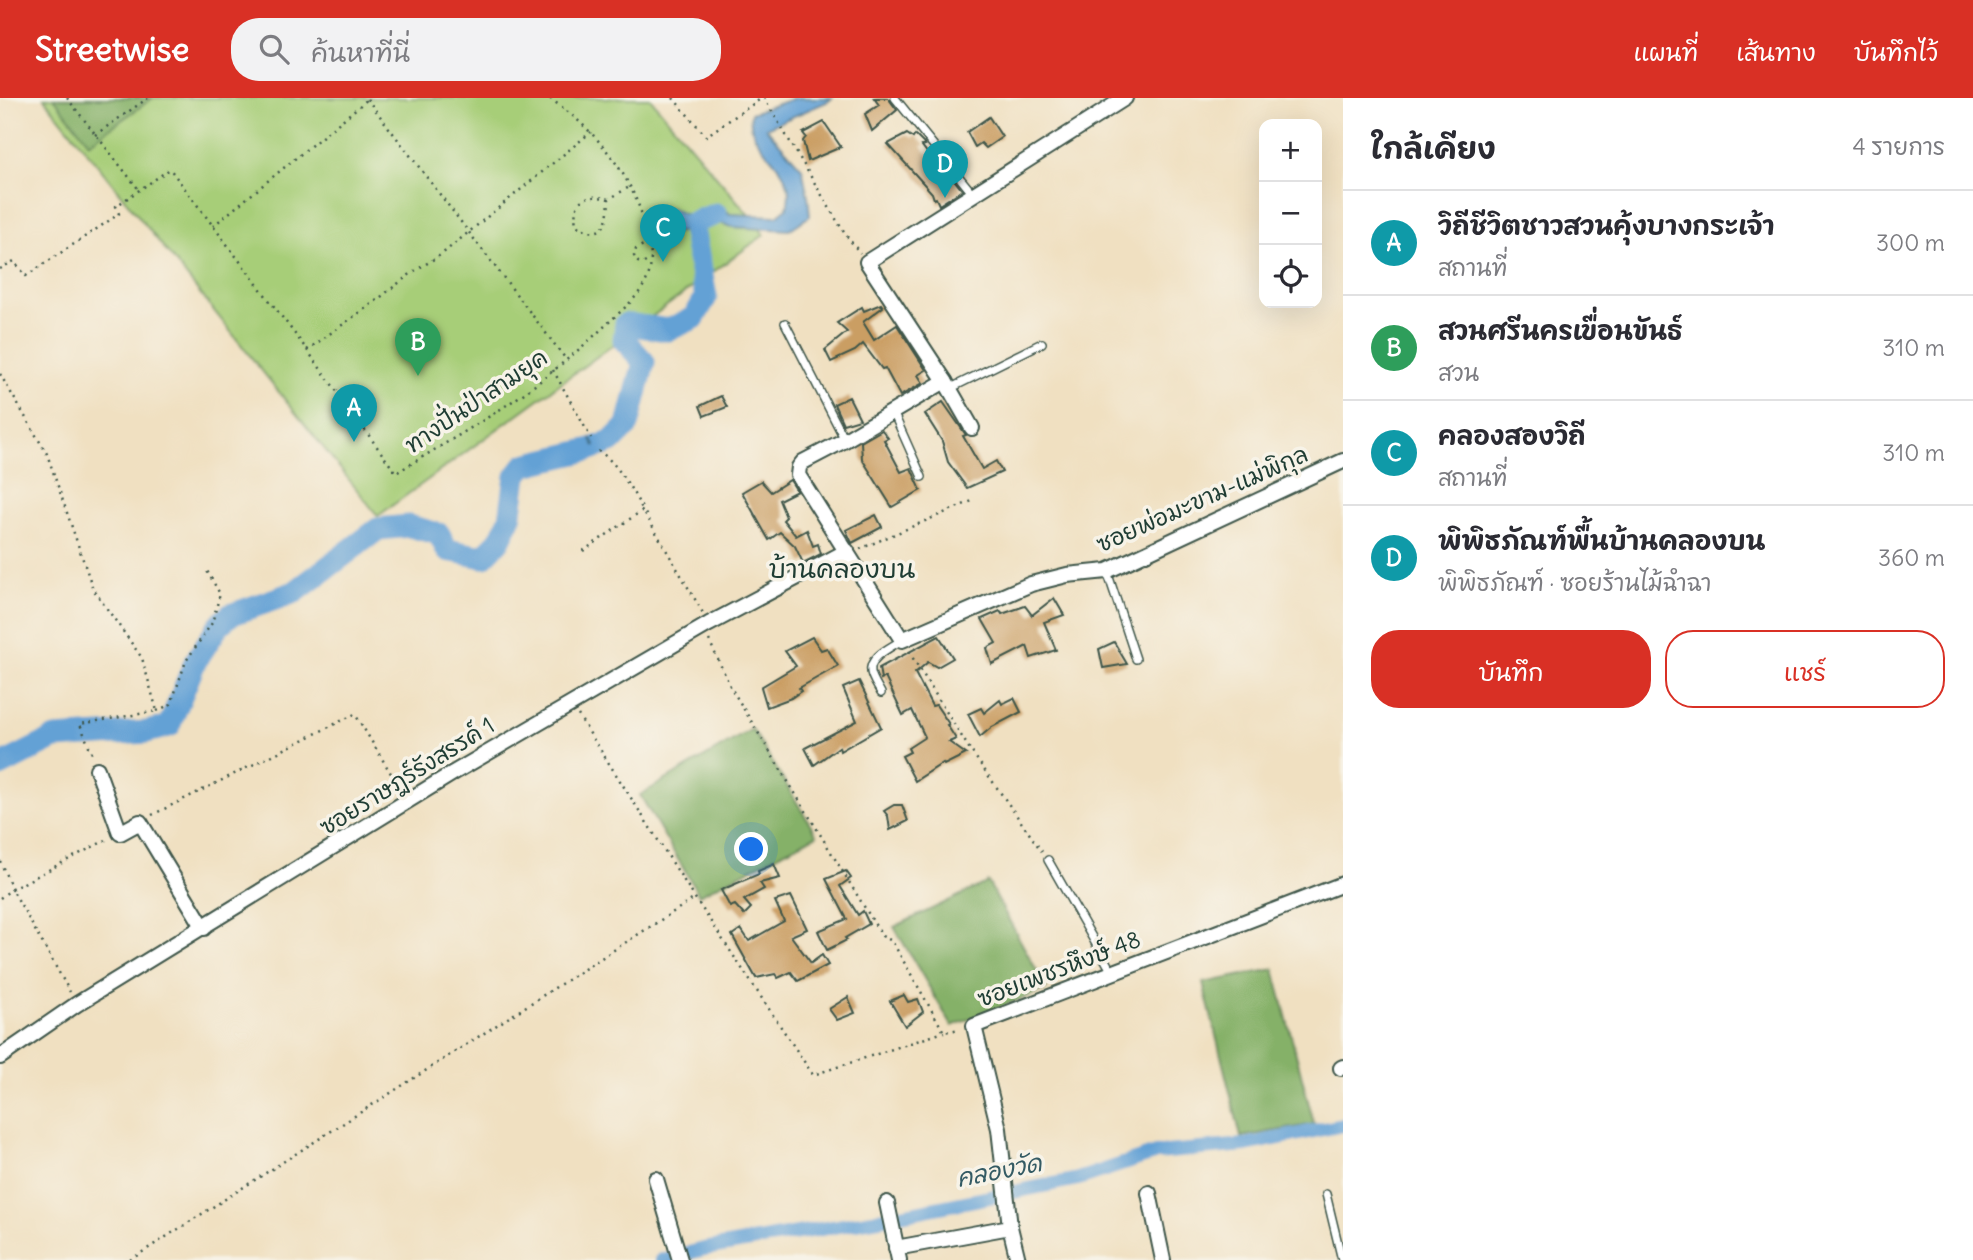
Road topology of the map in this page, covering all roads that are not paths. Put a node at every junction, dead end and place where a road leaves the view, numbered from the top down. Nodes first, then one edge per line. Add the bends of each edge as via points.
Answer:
1 (895, 98) edge
2 (1125, 98) edge
3 (974, 194) junction
4 (785, 323) dead end
5 (1041, 343) dead end
6 (947, 385) junction
7 (893, 412) junction
8 (972, 428) dead end
9 (845, 440) junction
10 (1343, 461) edge
11 (922, 477) dead end
12 (848, 553) junction
13 (1107, 571) junction
14 (902, 640) junction
15 (1136, 659) dead end
16 (881, 693) dead end
17 (97, 769) road end
18 (1048, 860) road end
19 (1343, 884) edge
20 (204, 928) junction
21 (1113, 974) junction
22 (0, 1057) edge
23 (656, 1179) dead end
24 (1149, 1193) dead end
25 (1326, 1194) dead end
26 (887, 1203) dead end
27 (1010, 1227) junction
28 (896, 1250) edge
29 (680, 1260) edge
30 (1018, 1260) edge
31 (1163, 1260) edge
32 (1342, 1260) edge

1 - 3 lane
2 - 3 street
3 - 6 street via 867,262
4 - 9 lane
5 - 6 lane
6 - 7 street
6 - 8 street
7 - 9 street
7 - 11 lane
9 - 12 street via 803,462 798,475
10 - 13 street, ซอยพ่อมะขาม-แม่พิกุล
12 - 14 street
12 - 20 street, ซอยราษฎร์รังสรรค์ 1 via 706,625 570,703
13 - 14 street, ซอยพ่อมะขาม-แม่พิกุล via 1031,584
13 - 15 lane
14 - 16 lane via 871,664
17 - 20 street via 120,833 140,821
18 - 21 lane
19 - 21 street, ซอยเพชรหึงษ์ 48
20 - 22 street, ซอยราษฎร์รังสรรค์ 1 via 77,1004
21 - 27 street, ซอยเพชรหึงษ์ 48 via 974,1026 999,1129
23 - 29 street
24 - 31 street
25 - 32 lane
26 - 28 street
27 - 28 street
27 - 30 street, ซอยเพชรหึงษ์ 48

